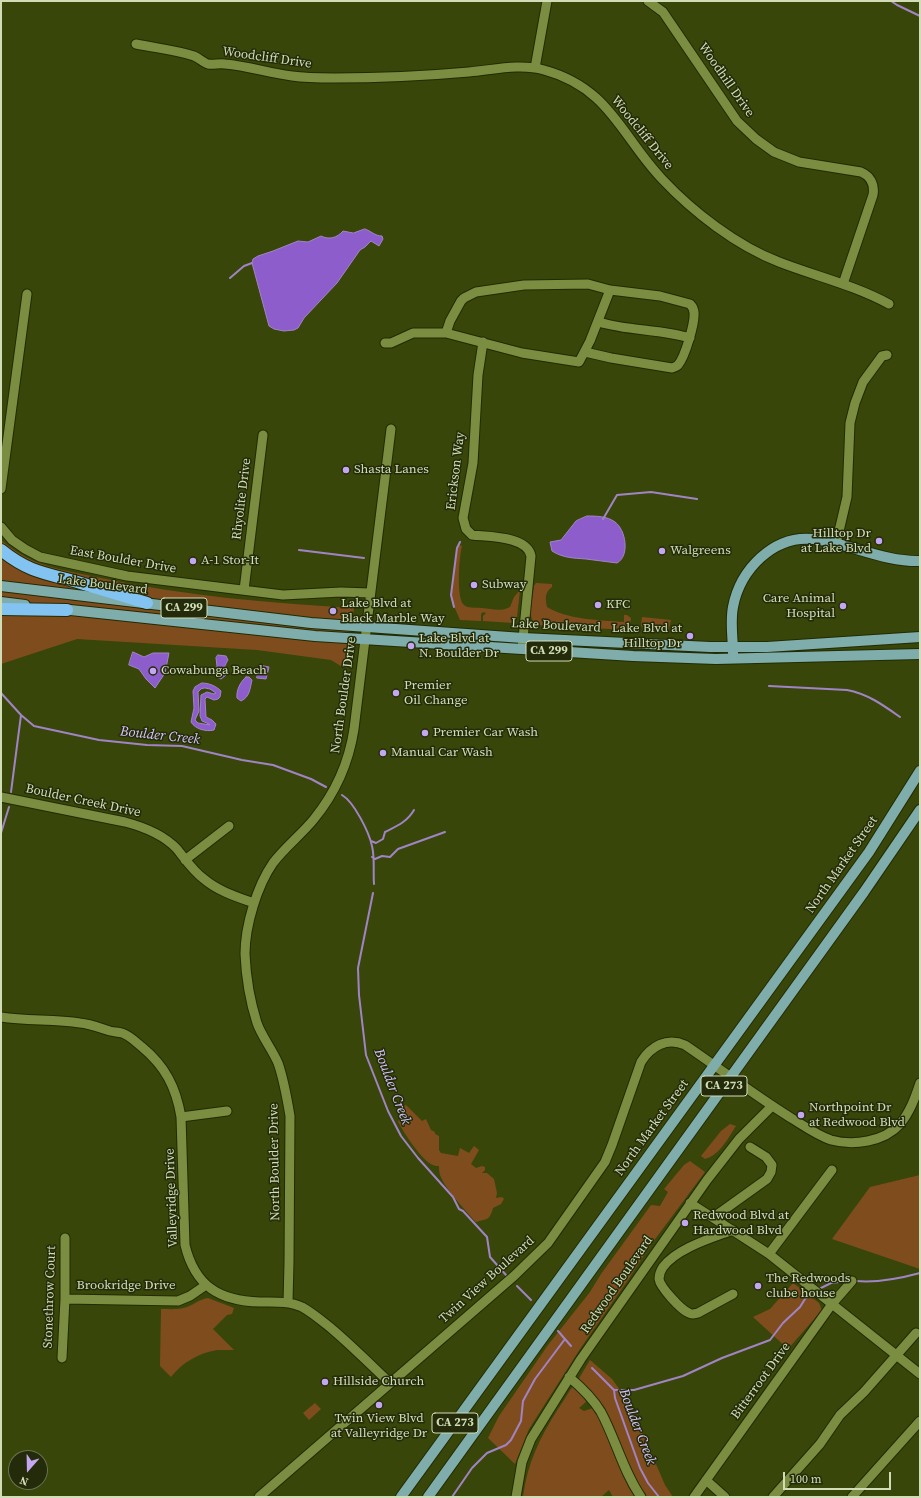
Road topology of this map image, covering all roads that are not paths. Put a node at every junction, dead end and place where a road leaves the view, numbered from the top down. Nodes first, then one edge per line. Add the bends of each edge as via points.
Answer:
1 (547, 1) edge
2 (648, 1) edge
3 (136, 44) dead end
4 (535, 68) junction
5 (843, 284) junction
6 (610, 290) junction
7 (27, 294) dead end
8 (889, 304) dead end
9 (599, 322) junction
10 (446, 333) junction
11 (690, 338) junction
12 (483, 342) junction
13 (385, 343) dead end
14 (585, 352) junction
15 (887, 355) dead end
16 (391, 429) dead end
17 (263, 435) dead end
18 (1, 489) edge
19 (1, 527) edge
20 (836, 544) junction
21 (1, 550) edge
22 (920, 561) edge
23 (1, 586) edge
24 (244, 590) junction
25 (370, 593) junction
26 (1, 602) edge
27 (147, 603) junction
28 (1, 609) edge
29 (67, 610) junction
30 (367, 628) junction
31 (920, 637) edge
32 (523, 638) junction
33 (365, 640) junction
34 (733, 647) junction
35 (522, 649) junction
36 (920, 654) edge
37 (733, 659) junction
38 (920, 771) edge
39 (1, 797) edge
40 (920, 810) edge
41 (229, 826) dead end
42 (185, 860) junction
43 (254, 903) junction
44 (1, 1017) edge
45 (713, 1065) junction
46 (731, 1077) junction
47 (920, 1083) edge
48 (772, 1106) junction
49 (227, 1111) dead end
50 (181, 1117) junction
51 (750, 1147) dead end
52 (832, 1170) dead end
53 (690, 1203) junction
54 (714, 1217) junction
55 (733, 1230) junction
56 (65, 1238) dead end
57 (769, 1254) junction
58 (852, 1281) dead end
59 (206, 1285) junction
60 (733, 1294) dead end
61 (65, 1299) junction
62 (288, 1303) junction
63 (832, 1304) junction
64 (916, 1333) dead end
65 (897, 1355) junction
66 (62, 1358) dead end
67 (920, 1374) edge
68 (569, 1378) junction
69 (390, 1383) junction
70 (920, 1421) edge
71 (706, 1480) junction
72 (259, 1497) edge
73 (401, 1497) edge
74 (428, 1497) edge
75 (516, 1497) edge
76 (641, 1497) edge
77 (694, 1497) edge
78 (725, 1497) edge
79 (773, 1497) edge
80 (852, 1497) edge

1 - 4 street
2 - 5 street, Woodhill Drive via 663,12 737,121 756,139 784,156 807,163 861,172 871,180 873,194
3 - 4 street, Woodcliff Drive via 195,56 208,64 226,64 290,76 325,78
4 - 5 street, Woodcliff Drive via 567,79 597,98 617,120 660,178 702,217 776,261
5 - 8 street, Woodcliff Drive
6 - 9 street
6 - 10 street via 600,286 577,284 524,286 476,292 461,301
6 - 11 street via 652,295 690,304 695,315
7 - 18 street
9 - 11 street
9 - 14 street
10 - 12 street
10 - 13 street via 413,333 391,343
11 - 14 street via 681,361 672,368
12 - 14 street via 522,353 579,362
12 - 32 street, Erickson Way via 478,375 473,463 464,524 472,535 519,542 529,549 531,556
15 - 20 street via 882,356 863,382 855,403 850,423 847,497
16 - 25 street, North Boulder Drive
17 - 24 street, Rhyolite Drive
19 - 24 street, East Boulder Drive via 18,544 45,558 142,578
20 - 22 main road via 898,559
20 - 34 main road via 813,539 793,541 778,546 764,555 746,574 736,592 732,615
21 - 27 highway via 20,564 44,574
23 - 27 main road, Lake Boulevard / CA 299
24 - 25 street, East Boulder Drive via 292,595
25 - 30 street, North Boulder Drive
26 - 29 main road, Lake Boulevard / CA 299
27 - 30 main road, Lake Boulevard / CA 299
28 - 29 highway
29 - 33 main road, Lake Boulevard / CA 299
30 - 32 main road, Lake Boulevard / CA 299
30 - 33 street, North Boulder Drive
31 - 34 main road, Lake Boulevard / CA 299 via 773,647
32 - 34 main road, Lake Boulevard / CA 299
32 - 35 street, Erickson Way
33 - 35 main road, Lake Boulevard / CA 299
33 - 43 street, North Boulder Drive via 353,738 339,782 314,819 274,862
34 - 37 main road
35 - 37 main road, Lake Boulevard / CA 299
36 - 37 main road, Lake Boulevard / CA 299
38 - 45 main road, North Market Street / CA 273 via 869,852
39 - 42 street, Boulder Creek Drive via 146,828 169,843
40 - 46 main road, CA 273
41 - 42 street
42 - 43 street, Boulder Creek Drive via 209,883
43 - 62 street, North Boulder Drive via 246,937 247,977 258,1024 281,1074 290,1116
44 - 50 street, Valleyridge Drive via 80,1023 123,1033 160,1063 174,1089
45 - 46 street, Twin View Boulevard
45 - 69 street, Twin View Boulevard via 679,1043 663,1043 649,1052 642,1062 605,1162 548,1242 514,1276
45 - 73 main road, North Market Street / CA 273
46 - 48 street, Twin View Boulevard
46 - 74 main road, CA 273
47 - 48 street, Twin View Boulevard via 912,1106 899,1125 874,1139 860,1142 830,1139
48 - 53 street, Redwood Boulevard via 729,1150
49 - 50 street
50 - 59 street, Valleyridge Drive via 185,1245 191,1265
51 - 54 street via 768,1160 772,1165 771,1172 767,1179
52 - 57 street
53 - 54 street
53 - 68 street, Redwood Boulevard
54 - 55 street
55 - 57 street
55 - 60 street via 674,1256 662,1269 659,1278 663,1288 687,1313 698,1313
56 - 61 street, Stonethrow Court
57 - 63 street
58 - 63 street, Bitterroot Drive
59 - 61 street, Brookridge Drive via 178,1301
59 - 62 street, Valleyridge Drive via 223,1296 236,1300
61 - 66 street, Stonethrow Court
62 - 69 street, Valleyridge Drive via 313,1314
63 - 65 street
63 - 71 street, Bitterroot Drive
64 - 65 street
65 - 67 street
65 - 79 street via 840,1415 820,1444
68 - 75 street, Redwood Boulevard via 527,1448 519,1474
68 - 76 street via 600,1411 629,1477
69 - 72 street, Twin View Boulevard
70 - 80 street
71 - 77 street, Bitterroot Drive
71 - 78 street

